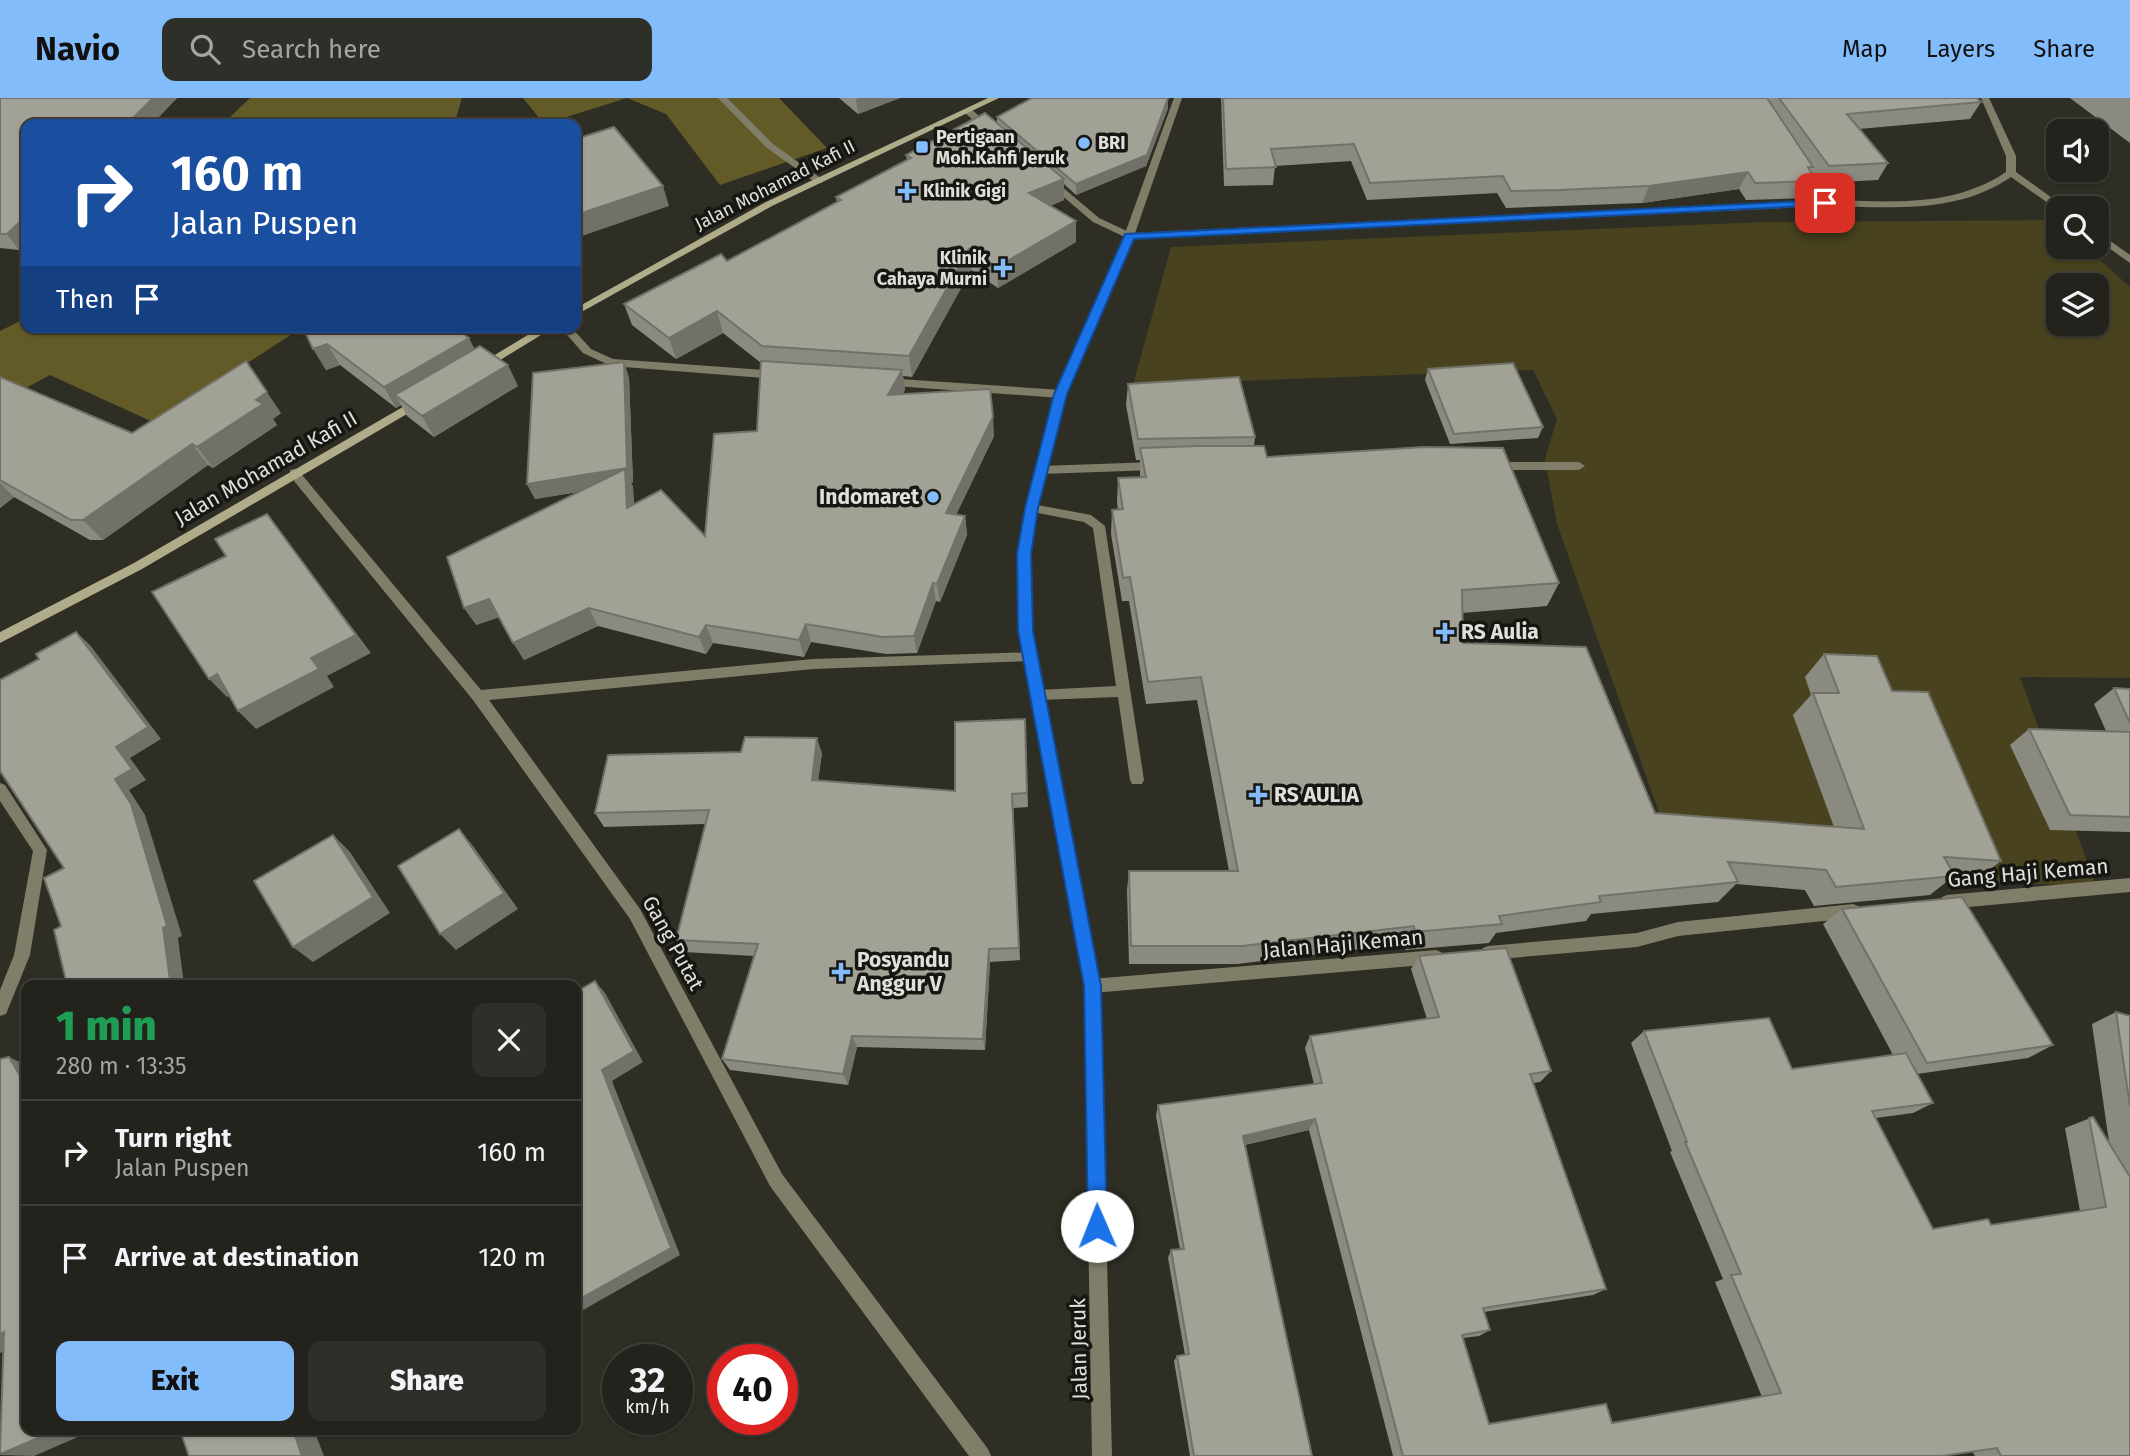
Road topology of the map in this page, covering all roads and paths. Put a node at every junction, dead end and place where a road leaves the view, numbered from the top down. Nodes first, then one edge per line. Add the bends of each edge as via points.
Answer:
1 (722, 98) edge
2 (995, 98) edge
3 (1178, 98) edge
4 (1985, 98) edge
5 (968, 111) junction
6 (998, 136) edge
7 (2011, 173) junction
8 (1047, 178) edge
9 (819, 181) junction
10 (1818, 193) edge
11 (2046, 198) edge
12 (1825, 203) junction
13 (1129, 236) junction
14 (2109, 244) edge
15 (2130, 260) edge
16 (581, 309) edge
17 (539, 333) edge
18 (570, 333) edge
19 (464, 376) edge
20 (790, 376) edge
21 (874, 382) edge
22 (1061, 394) junction
23 (428, 397) edge
24 (1166, 465) edge
25 (1483, 466) edge
26 (1579, 466) dead end
27 (1041, 471) junction
28 (294, 473) junction
29 (1032, 508) junction
30 (0, 638) edge
31 (1031, 656) junction
32 (1125, 691) junction
33 (1039, 695) junction
34 (478, 696) junction
35 (1138, 780) dead end
36 (0, 789) edge
37 (2130, 885) edge
38 (1937, 903) edge
39 (1869, 910) edge
40 (1473, 954) edge
41 (1446, 956) edge
42 (1093, 986) junction
43 (0, 1009) edge
44 (981, 1456) edge
45 (1102, 1456) edge

1 - 9 street via 770,146
2 - 5 main road, Jalan Mohamad Kafi II
3 - 13 street, Jalan Jeruk
4 - 7 street via 2011,156
5 - 6 street
5 - 9 main road, Jalan Mohamad Kafi II
7 - 11 street
7 - 12 street via 1980,193 1956,198
8 - 13 street via 1096,220
9 - 16 main road, Jalan Mohamad Kafi II
10 - 12 street
12 - 13 street
13 - 22 street, Jalan Jeruk
14 - 15 street
17 - 19 main road
18 - 20 street via 587,351 611,362
21 - 22 street
22 - 27 street, Jalan Jeruk
23 - 28 main road, Jalan Mohamad Kafi II
24 - 27 street
25 - 26 street
27 - 29 street, Jalan Jeruk
28 - 30 main road, Jalan Mohamad Kafi II via 138,566
28 - 34 street, Gang Putat
29 - 31 street, Jalan Jeruk via 1024,554
29 - 32 street via 1087,517 1098,526
31 - 33 street, Jalan Jeruk
31 - 34 street via 813,664
32 - 33 street
32 - 35 street
33 - 42 street, Jalan Jeruk
34 - 44 street, Gang Putat via 635,914 776,1180
36 - 43 street via 40,850 22,955
37 - 38 street, Gang Haji Keman
39 - 40 street via 1678,929 1637,940
41 - 42 street, Jalan Haji Keman
42 - 45 street, Jalan Jeruk

